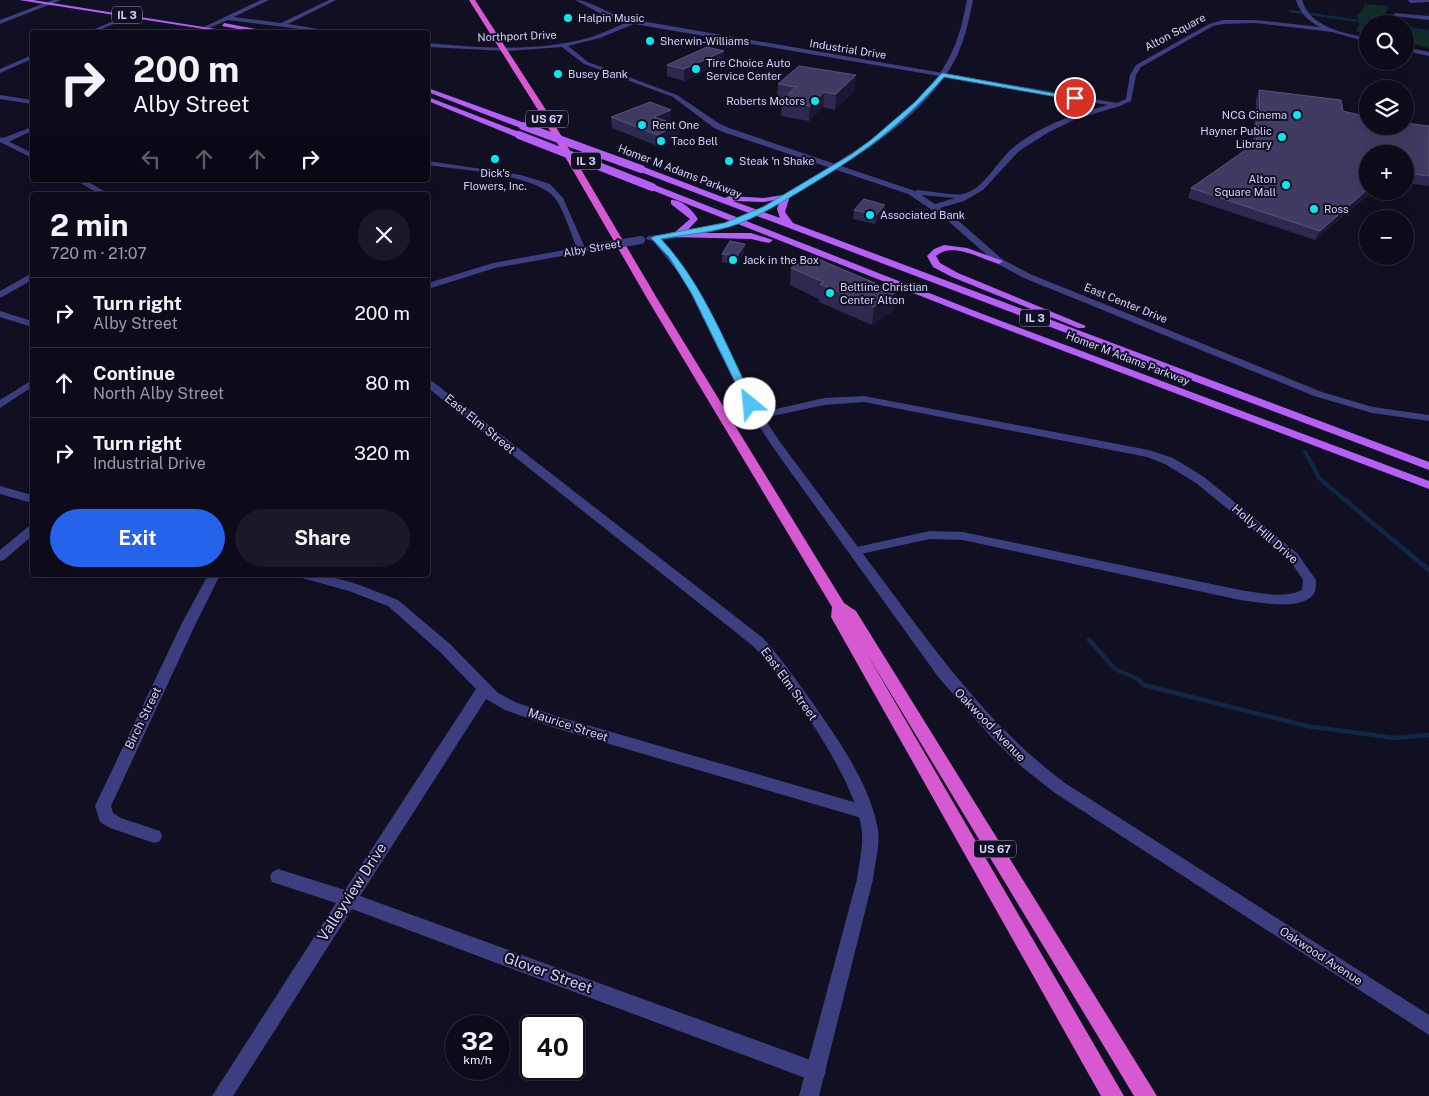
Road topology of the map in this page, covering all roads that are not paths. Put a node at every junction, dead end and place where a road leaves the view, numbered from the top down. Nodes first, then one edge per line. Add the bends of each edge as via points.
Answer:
1 (22, 0) edge
2 (56, 0) edge
3 (266, 0) edge
4 (333, 0) edge
5 (472, 0) edge
6 (578, 0) edge
7 (970, 0) edge
8 (1299, 0) edge
9 (1410, 0) edge
10 (1429, 0) edge
11 (48, 4) junction
12 (1414, 17) edge
13 (228, 18) junction
14 (1429, 18) edge
15 (1310, 19) junction
16 (0, 22) edge
17 (633, 22) junction
18 (113, 23) dead end
19 (216, 23) junction
20 (1280, 25) junction
21 (282, 26) junction
22 (207, 28) junction
23 (96, 30) edge
24 (202, 30) edge
25 (220, 30) edge
26 (250, 30) edge
27 (273, 30) edge
28 (317, 30) edge
29 (1337, 31) junction
30 (1359, 37) edge
31 (430, 45) edge
32 (563, 45) junction
33 (502, 48) junction
34 (1414, 50) edge
35 (1429, 54) edge
36 (30, 58) edge
37 (0, 70) edge
38 (942, 75) junction
39 (430, 91) edge
40 (1062, 96) junction
41 (0, 97) edge
42 (430, 101) edge
43 (30, 102) edge
44 (1118, 106) junction
45 (1078, 115) junction
46 (30, 130) edge
47 (2, 140) edge
48 (30, 155) edge
49 (430, 163) edge
50 (835, 166) junction
51 (623, 175) junction
52 (83, 182) edge
53 (902, 188) junction
54 (101, 192) edge
55 (708, 194) junction
56 (786, 196) junction
57 (968, 196) junction
58 (935, 207) junction
59 (757, 213) junction
60 (737, 221) junction
61 (791, 226) junction
62 (677, 235) junction
63 (648, 239) junction
64 (582, 250) junction
65 (818, 252) junction
66 (999, 261) junction
67 (30, 277) edge
68 (430, 285) edge
69 (0, 294) edge
70 (0, 314) edge
71 (30, 323) edge
72 (30, 383) edge
73 (430, 388) edge
74 (0, 405) edge
75 (758, 416) junction
76 (1429, 418) edge
77 (1429, 466) edge
78 (1429, 485) edge
79 (0, 490) edge
80 (30, 498) edge
81 (30, 532) edge
82 (856, 551) junction
83 (0, 557) edge
84 (213, 577) edge
85 (314, 577) edge
86 (839, 607) junction
87 (484, 689) junction
88 (865, 812) junction
89 (154, 836) dead end
90 (278, 876) dead end
91 (347, 899) junction
92 (1429, 1026) edge
93 (816, 1072) junction
94 (222, 1096) edge
95 (810, 1096) edge
96 (1112, 1096) edge
97 (1146, 1096) edge

1 - 11 main road, IL 3
2 - 11 street
2 - 19 main road, IL 3
3 - 13 street
4 - 21 street
5 - 33 highway, US 67
6 - 17 street, Industrial Drive via 609,16
7 - 38 street, Alby Street via 964,34
8 - 15 street via 1301,10
9 - 10 street
11 - 16 street
11 - 22 main road, IL 3
12 - 14 street
13 - 19 street
13 - 21 street
15 - 20 street
15 - 29 street
17 - 32 street, Northport Drive
17 - 38 street, Industrial Drive
18 - 23 street
19 - 22 street
19 - 26 main road, IL 3
20 - 29 street, Alton Square
20 - 44 street, Alton Square via 1233,21 1211,25 1138,66 1133,75 1130,98
21 - 27 street
21 - 28 street
22 - 24 street
22 - 25 main road, IL 3
29 - 30 street
31 - 33 street, Northport Drive
32 - 33 street, Northport Drive
32 - 50 street, East Center Drive via 586,63 675,96 717,126
33 - 86 highway, US 67
34 - 35 street
36 - 37 street
38 - 40 street, Industrial Drive
38 - 50 street, Alby Street via 902,118
39 - 55 main road, Homer M Adams Parkway / IL 3, bridge
40 - 44 street, Industrial Drive
40 - 45 street via 1078,106
41 - 43 street
42 - 51 main road, Homer M Adams Parkway / IL 3, bridge
44 - 45 street
45 - 57 street via 1022,145
46 - 47 street
47 - 48 street
49 - 64 street via 521,177 547,186 559,198
50 - 53 street, East Center Drive
50 - 56 street, Alby Street
51 - 60 main road, Homer M Adams Parkway / IL 3, bridge
51 - 62 main road via 690,212 694,219
52 - 54 street
53 - 57 street via 934,195
53 - 58 street, East Center Drive
55 - 56 main road via 764,200
55 - 59 main road, Homer M Adams Parkway / IL 3
56 - 59 street, Alby Street
56 - 61 main road via 780,207 782,217
57 - 58 street
58 - 66 street, East Center Drive
59 - 60 street, Alby Street
59 - 61 main road, Homer M Adams Parkway / IL 3
60 - 62 street, Alby Street
60 - 65 main road, Homer M Adams Parkway / IL 3
61 - 77 main road, Homer M Adams Parkway / IL 3
62 - 63 street, Alby Street
62 - 65 main road via 751,236
63 - 64 street, Alby Street, bridge
63 - 75 street, Oakwood Avenue via 672,256 696,294
64 - 68 street, Alby Street via 493,266
65 - 78 main road, Homer M Adams Parkway / IL 3
66 - 76 street, East Center Drive via 1037,280 1318,394 1372,410
66 - 77 main road via 952,248 938,249 931,256 936,265 955,275
67 - 69 street
70 - 71 street
72 - 74 street
73 - 88 street, East Elm Street via 758,642 772,657 840,755
75 - 82 street, Oakwood Avenue
75 - 82 street, Holly Hill Drive via 842,399 864,400 1149,454 1183,468 1235,507 1293,556 1308,574 1310,585 1308,593 1300,598 1275,600 998,542 943,534 899,540
79 - 80 street
81 - 83 street
82 - 92 street, Oakwood Avenue via 971,708 1036,771
84 - 89 street, Birch Street via 103,806 106,817 116,823
85 - 87 street, Maurice Street via 393,603 445,648
86 - 96 highway, US 67 via 838,617
86 - 97 highway, US 67 via 851,615
87 - 88 street, Maurice Street via 510,706 555,722
87 - 91 street, Valleyview Drive
88 - 93 street, East Elm Street via 870,828 865,879
90 - 91 street, Glover Street
91 - 93 street, Glover Street
91 - 94 street, Valleyview Drive
93 - 95 street, East Elm Street

